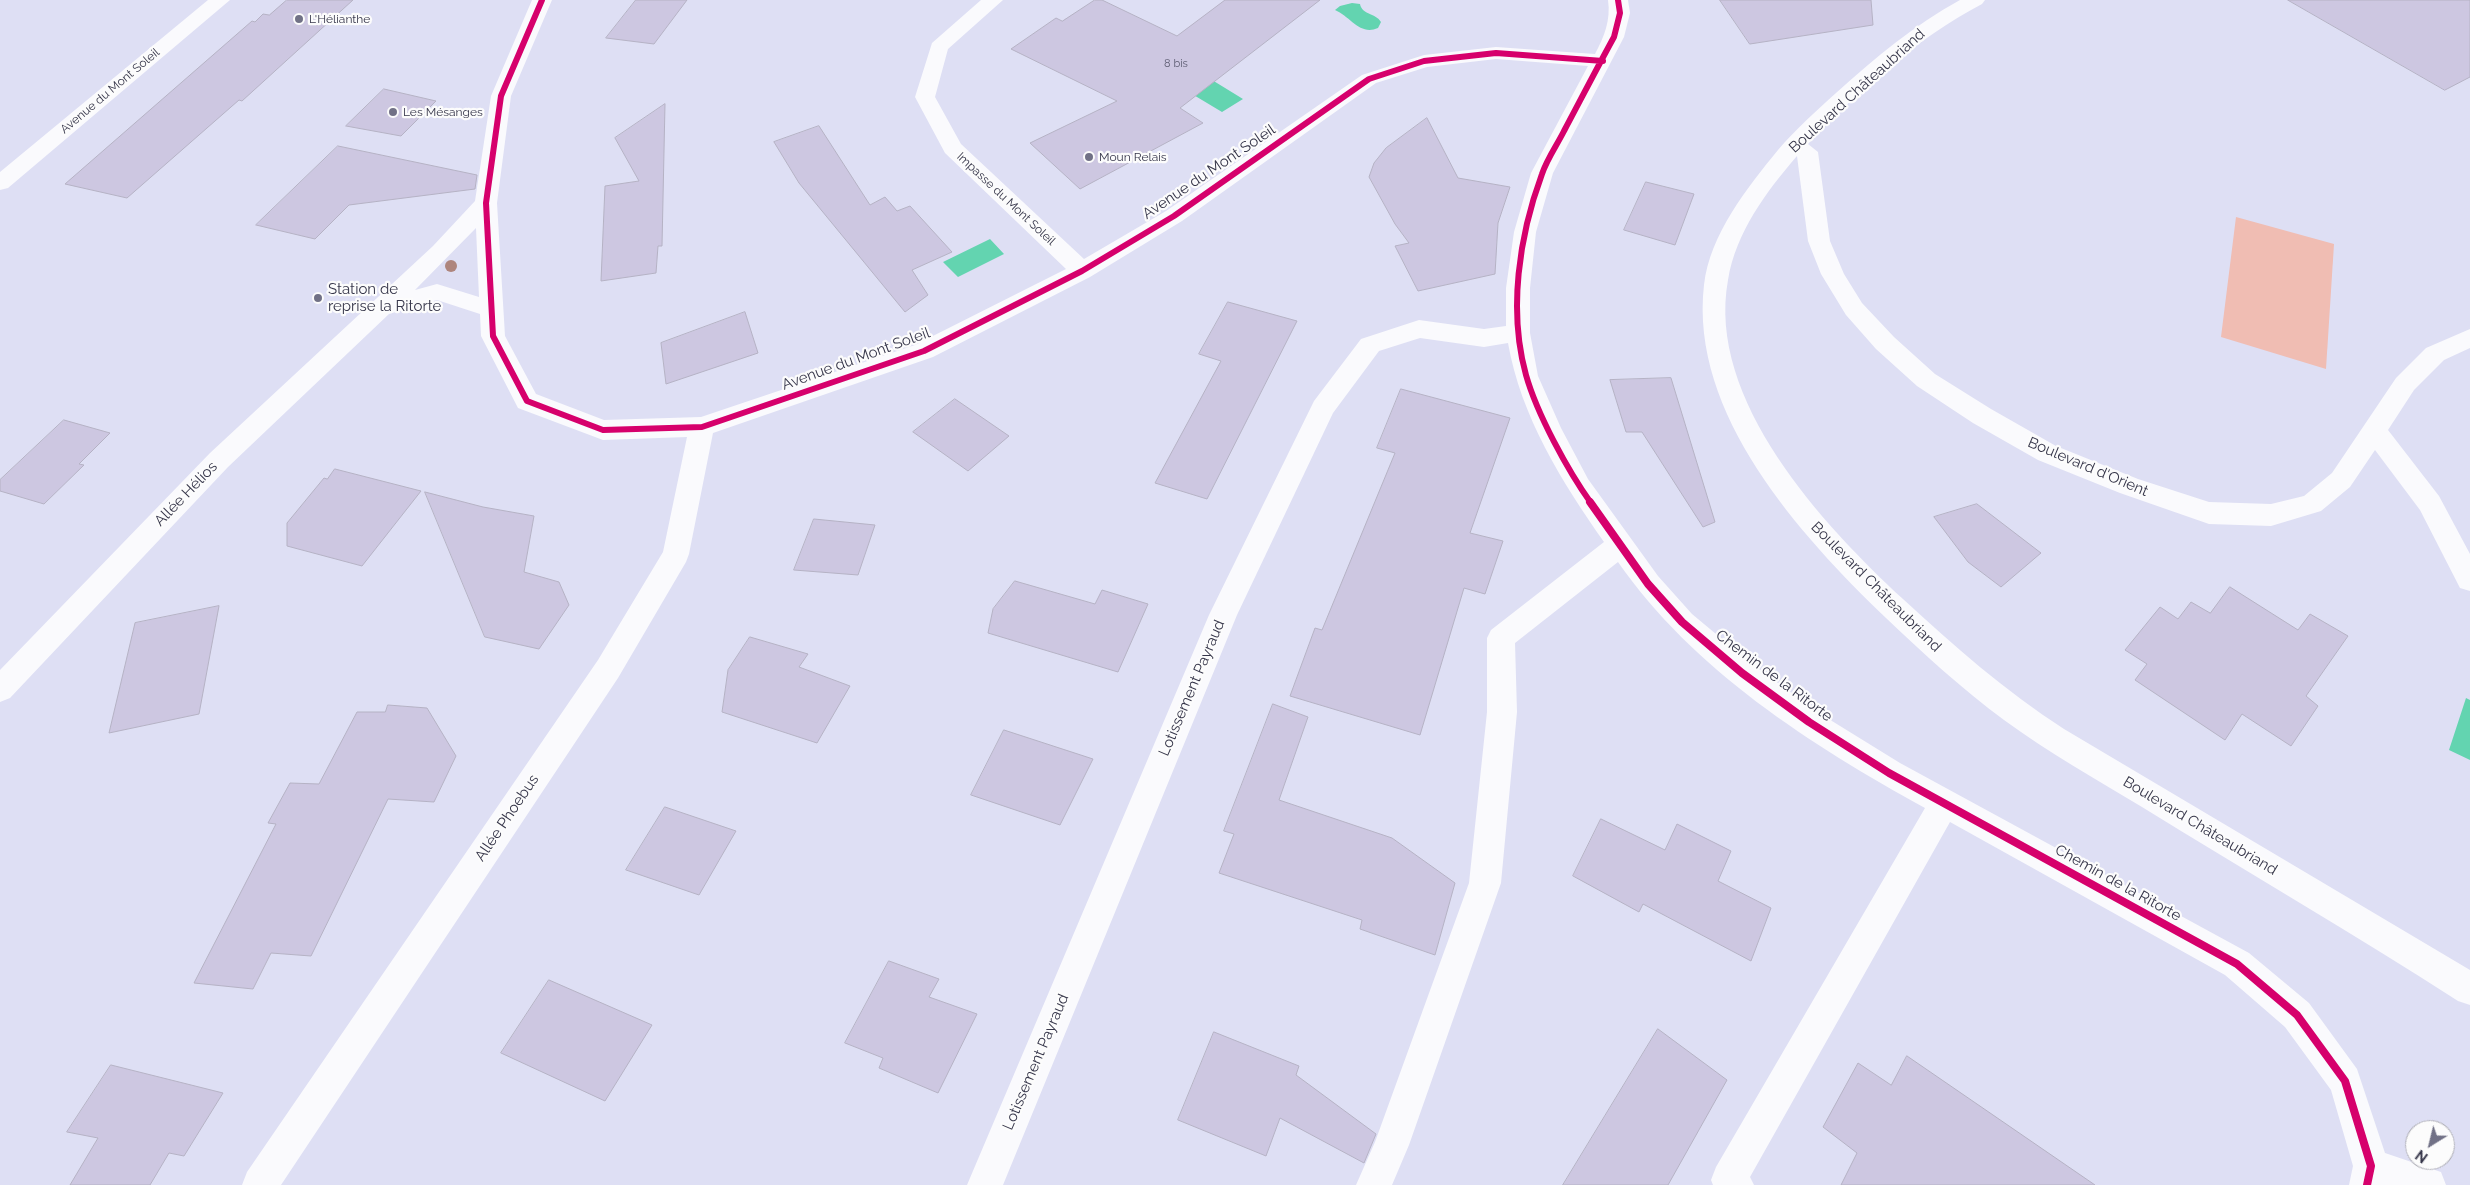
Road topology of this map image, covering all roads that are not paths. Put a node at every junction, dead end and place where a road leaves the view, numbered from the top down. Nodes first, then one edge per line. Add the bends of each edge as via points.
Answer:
1 (220, 0) edge
2 (542, 0) edge
3 (993, 0) edge
4 (1618, 0) edge
5 (1975, 0) edge
6 (1603, 61) junction
7 (1793, 145) junction
8 (0, 183) edge
9 (486, 203) junction
10 (1082, 271) junction
11 (381, 308) junction
12 (493, 310) junction
13 (1518, 333) junction
14 (2470, 338) edge
15 (702, 427) junction
16 (2374, 431) junction
17 (1620, 545) junction
18 (2470, 580) edge
19 (0, 689) edge
20 (1944, 804) junction
21 (2470, 989) edge
22 (2369, 1175) edge
23 (260, 1185) edge
24 (985, 1185) edge
25 (1374, 1185) edge
26 (1736, 1185) edge
27 (2428, 1185) edge

1 - 8 street, Avenue du Mont Soleil
2 - 9 street, Avenue du Mont Soleil via 501,96
3 - 10 street, Impasse du Mont Soleil via 939,47 925,97 953,148
4 - 6 street, Chemin de la Ritorte via 1620,13
5 - 7 street, Boulevard Châteaubriand via 1921,31
6 - 10 street, Avenue du Mont Soleil via 1496,53 1424,61 1369,78 1174,216
6 - 13 street, Chemin de la Ritorte via 1542,172 1525,232 1518,288
7 - 16 street, Boulevard d'Orient via 1807,152 1819,242 1854,309 1926,380 2047,453 2129,486 2210,513 2271,515 2312,504 2341,480
7 - 21 street, Boulevard Châteaubriand via 1750,202 1728,244 1716,280 1714,314 1720,358 1741,414 1769,467 1815,529 1942,654 2027,720
9 - 11 street, Allée Hélios via 441,252
9 - 12 street, Avenue du Mont Soleil
10 - 15 street, Avenue du Mont Soleil via 924,351
11 - 12 street, Allée Hélios via 437,292
11 - 19 street, Allée Hélios via 220,460
12 - 15 street, Avenue du Mont Soleil via 493,336 527,401 603,430
13 - 17 street, Chemin de la Ritorte via 1526,376 1548,428 1579,486
13 - 24 street, Lotissement Payraud via 1484,338 1419,329 1370,345 1323,408 1223,615
14 - 16 street, Boulevard d'Orient via 2435,354 2405,384
15 - 23 street, Allée Phoebus via 676,554 608,669
16 - 18 street via 2430,503
17 - 20 street, Chemin de la Ritorte via 1648,584 1682,622 1742,672 1809,722
17 - 25 street via 1501,638 1502,712 1485,883
20 - 22 street, Chemin de la Ritorte via 2236,964 2297,1015 2345,1081
20 - 26 street via 1730,1180
22 - 27 street, Chemin de la Ritorte

